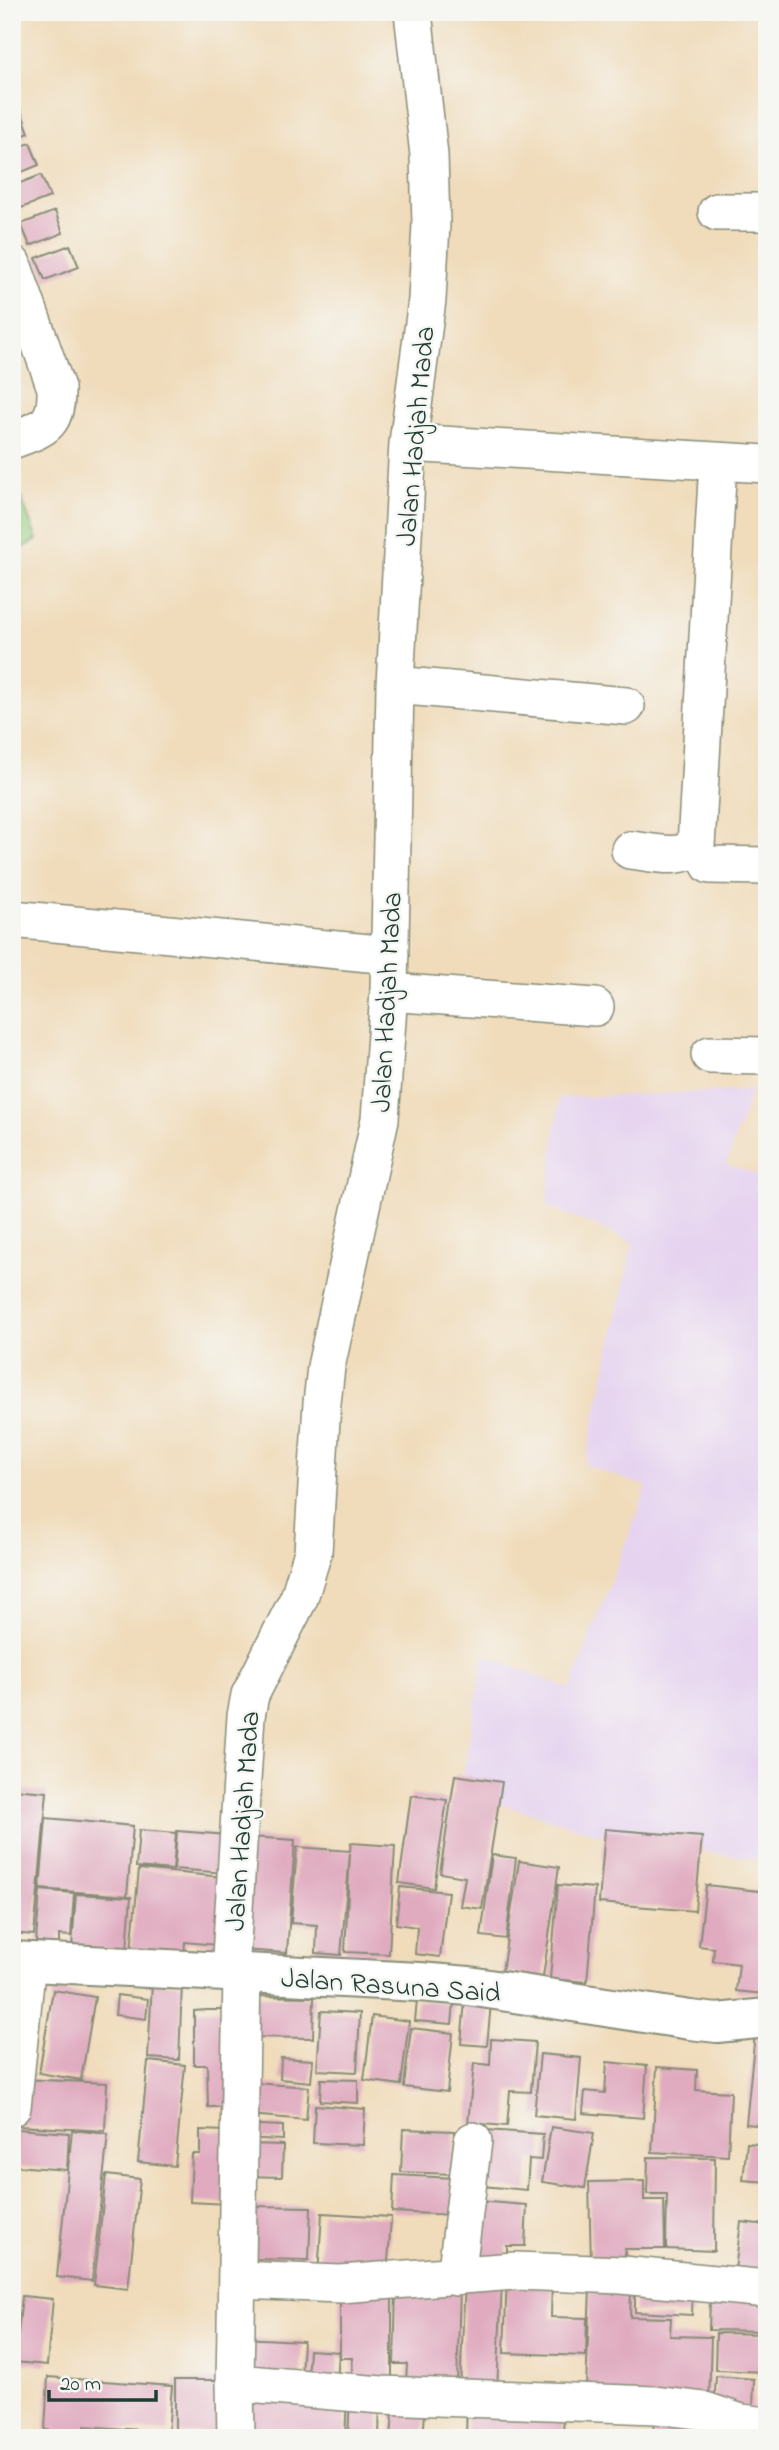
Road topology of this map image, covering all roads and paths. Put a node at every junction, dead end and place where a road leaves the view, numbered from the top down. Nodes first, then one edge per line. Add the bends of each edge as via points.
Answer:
1 (413, 12) edge
2 (717, 212) dead end
3 (767, 212) edge
4 (12, 264) edge
5 (12, 440) edge
6 (408, 443) junction
7 (718, 462) junction
8 (767, 464) edge
9 (395, 685) junction
10 (626, 706) dead end
11 (630, 850) dead end
12 (710, 865) dead end
13 (767, 866) edge
14 (12, 919) edge
15 (390, 955) junction
16 (389, 992) junction
17 (594, 1007) dead end
18 (710, 1055) dead end
19 (767, 1056) edge
20 (19, 1962) edge
21 (236, 1973) junction
22 (767, 2018) edge
23 (12, 2107) edge
24 (473, 2141) dead end
25 (456, 2277) junction
26 (237, 2280) junction
27 (767, 2289) edge
28 (235, 2384) junction
29 (750, 2429) edge
30 (236, 2438) edge

1 - 6 street, Jalan Hadjah Mada via 429,155 431,224 427,300
2 - 3 street
4 - 5 street via 57,388 57,406 41,429
6 - 7 street
6 - 9 street, Jalan Hadjah Mada
7 - 8 street
7 - 11 street via 696,846 680,855
9 - 10 street
9 - 15 street, Jalan Hadjah Mada
12 - 13 street
14 - 15 street
15 - 16 street, Jalan Hadjah Mada
16 - 17 street
16 - 21 street, Jalan Hadjah Mada via 380,1119 326,1367 313,1552 299,1598 250,1695 246,1716
18 - 19 street
20 - 21 main road, Jalan Rasuna Said
20 - 23 street
21 - 22 main road, Jalan Rasuna Said via 469,1986 717,2023
21 - 26 street, Jalan Hadjah Mada
24 - 25 street
25 - 26 street via 340,2284
25 - 27 street via 515,2271 622,2275
26 - 28 street, Jalan Hadjah Mada
28 - 29 street via 382,2395 655,2405 705,2411
28 - 30 street, Jalan Hadjah Mada

